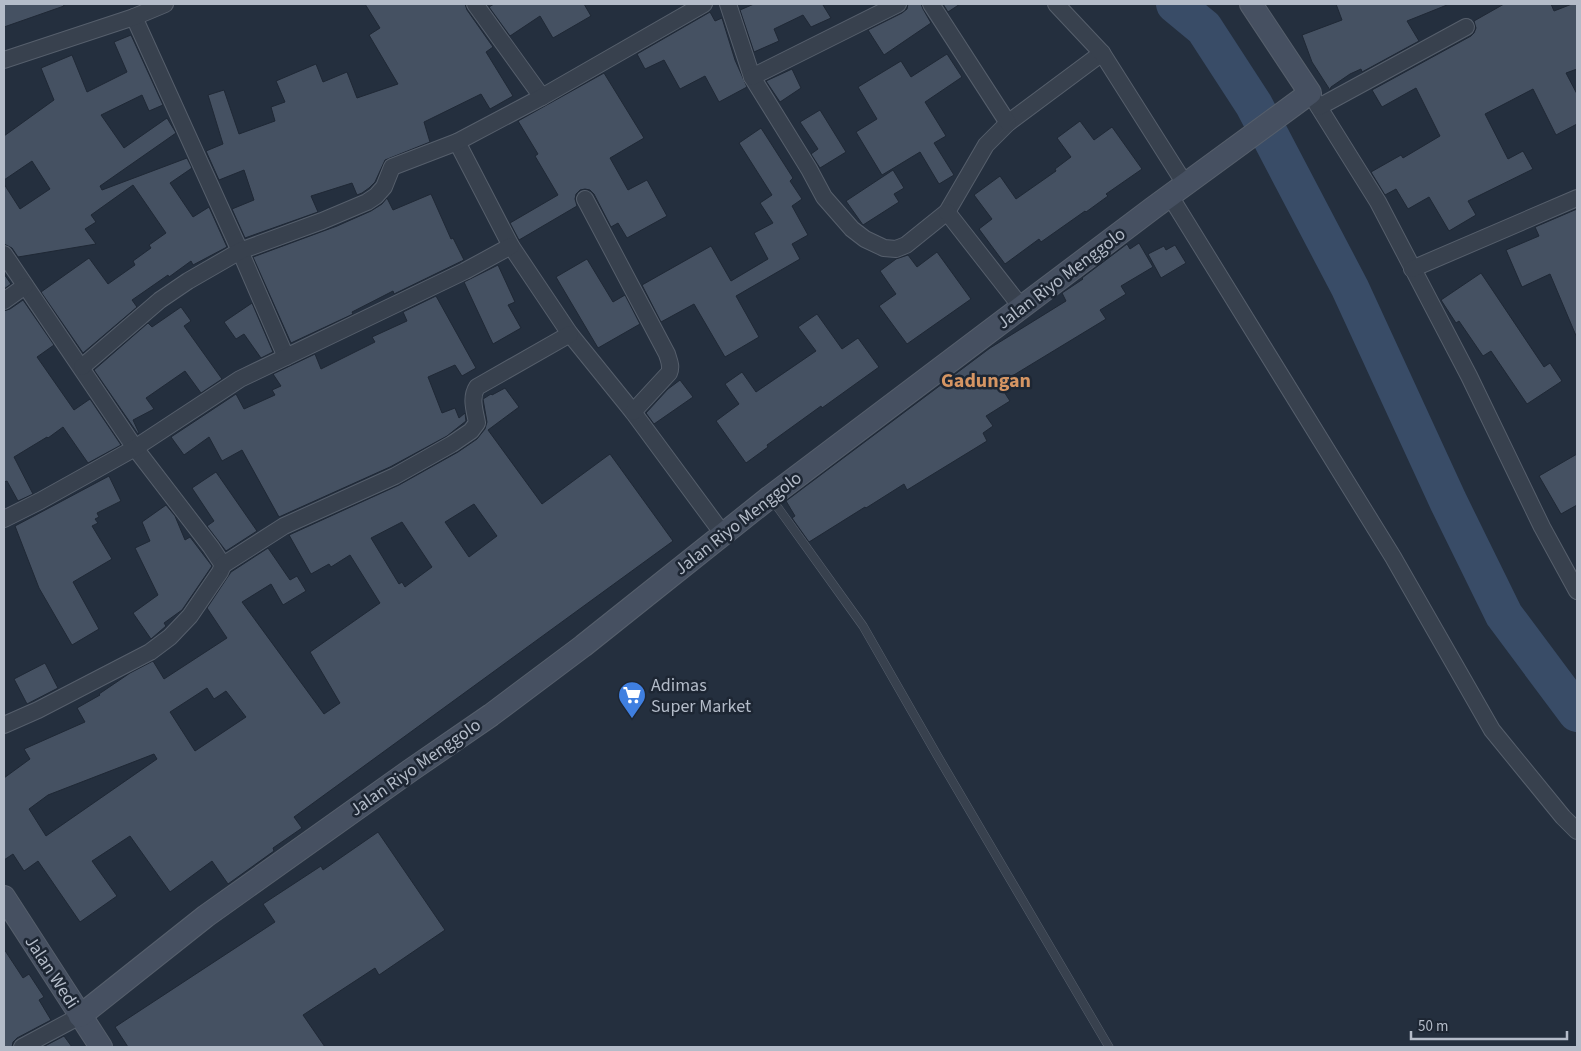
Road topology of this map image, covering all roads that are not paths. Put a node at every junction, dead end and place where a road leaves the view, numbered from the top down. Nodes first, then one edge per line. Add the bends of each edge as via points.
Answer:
1 (165, 4) edge
2 (475, 4) edge
3 (704, 4) edge
4 (728, 4) edge
5 (898, 4) edge
6 (931, 4) edge
7 (1056, 4) edge
8 (1251, 4) edge
9 (134, 17) junction
10 (1466, 27) dead end
11 (1102, 52) junction
12 (4, 60) edge
13 (752, 77) junction
14 (542, 97) junction
15 (1310, 99) junction
16 (1008, 123) junction
17 (458, 142) junction
18 (1178, 190) junction
19 (1577, 198) edge
20 (585, 199) dead end
21 (947, 212) junction
22 (511, 246) junction
23 (240, 251) junction
24 (4, 254) edge
25 (1412, 269) junction
26 (25, 286) junction
27 (4, 301) edge
28 (1022, 308) junction
29 (570, 334) junction
30 (286, 357) junction
31 (82, 367) junction
32 (633, 412) junction
33 (135, 448) junction
34 (770, 497) junction
35 (4, 519) edge
36 (723, 534) junction
37 (223, 564) junction
38 (1577, 592) edge
39 (4, 725) edge
40 (1577, 831) edge
41 (4, 897) edge
42 (80, 1016) junction
43 (22, 1047) edge
44 (101, 1047) edge
45 (1109, 1047) edge

1 - 9 street
2 - 14 street
3 - 14 street
4 - 13 street
5 - 13 street
6 - 16 street
7 - 11 street
8 - 15 street
9 - 12 street
9 - 23 street
10 - 15 street
11 - 16 street
11 - 18 street
13 - 21 street via 824,197 865,239 884,248 896,249 906,245
14 - 17 street
15 - 18 street, Jalan Riyo Menggolo
15 - 25 street via 1378,202
16 - 21 street via 986,145
17 - 22 street
17 - 23 street via 392,167 384,187 367,202
18 - 28 street, Jalan Riyo Menggolo
18 - 40 street via 1492,730
19 - 25 street
20 - 32 street via 667,354 671,368
21 - 28 street
22 - 29 street
22 - 30 street
23 - 30 street
23 - 31 street via 160,300
24 - 26 street
25 - 38 street
26 - 27 street
26 - 31 street
28 - 34 street, Jalan Riyo Menggolo
29 - 32 street
29 - 37 street via 477,387 473,398 478,423 471,432 395,476 284,526
30 - 33 street via 240,378
31 - 33 street
32 - 36 street
33 - 35 street
33 - 37 street
34 - 36 street, Jalan Riyo Menggolo
34 - 45 lane via 863,626 936,756
36 - 42 street, Jalan Riyo Menggolo via 583,646 206,916
37 - 39 street via 190,616 150,652
41 - 42 street, Jalan Wedi
42 - 43 street
42 - 44 street, Jalan Wedi

